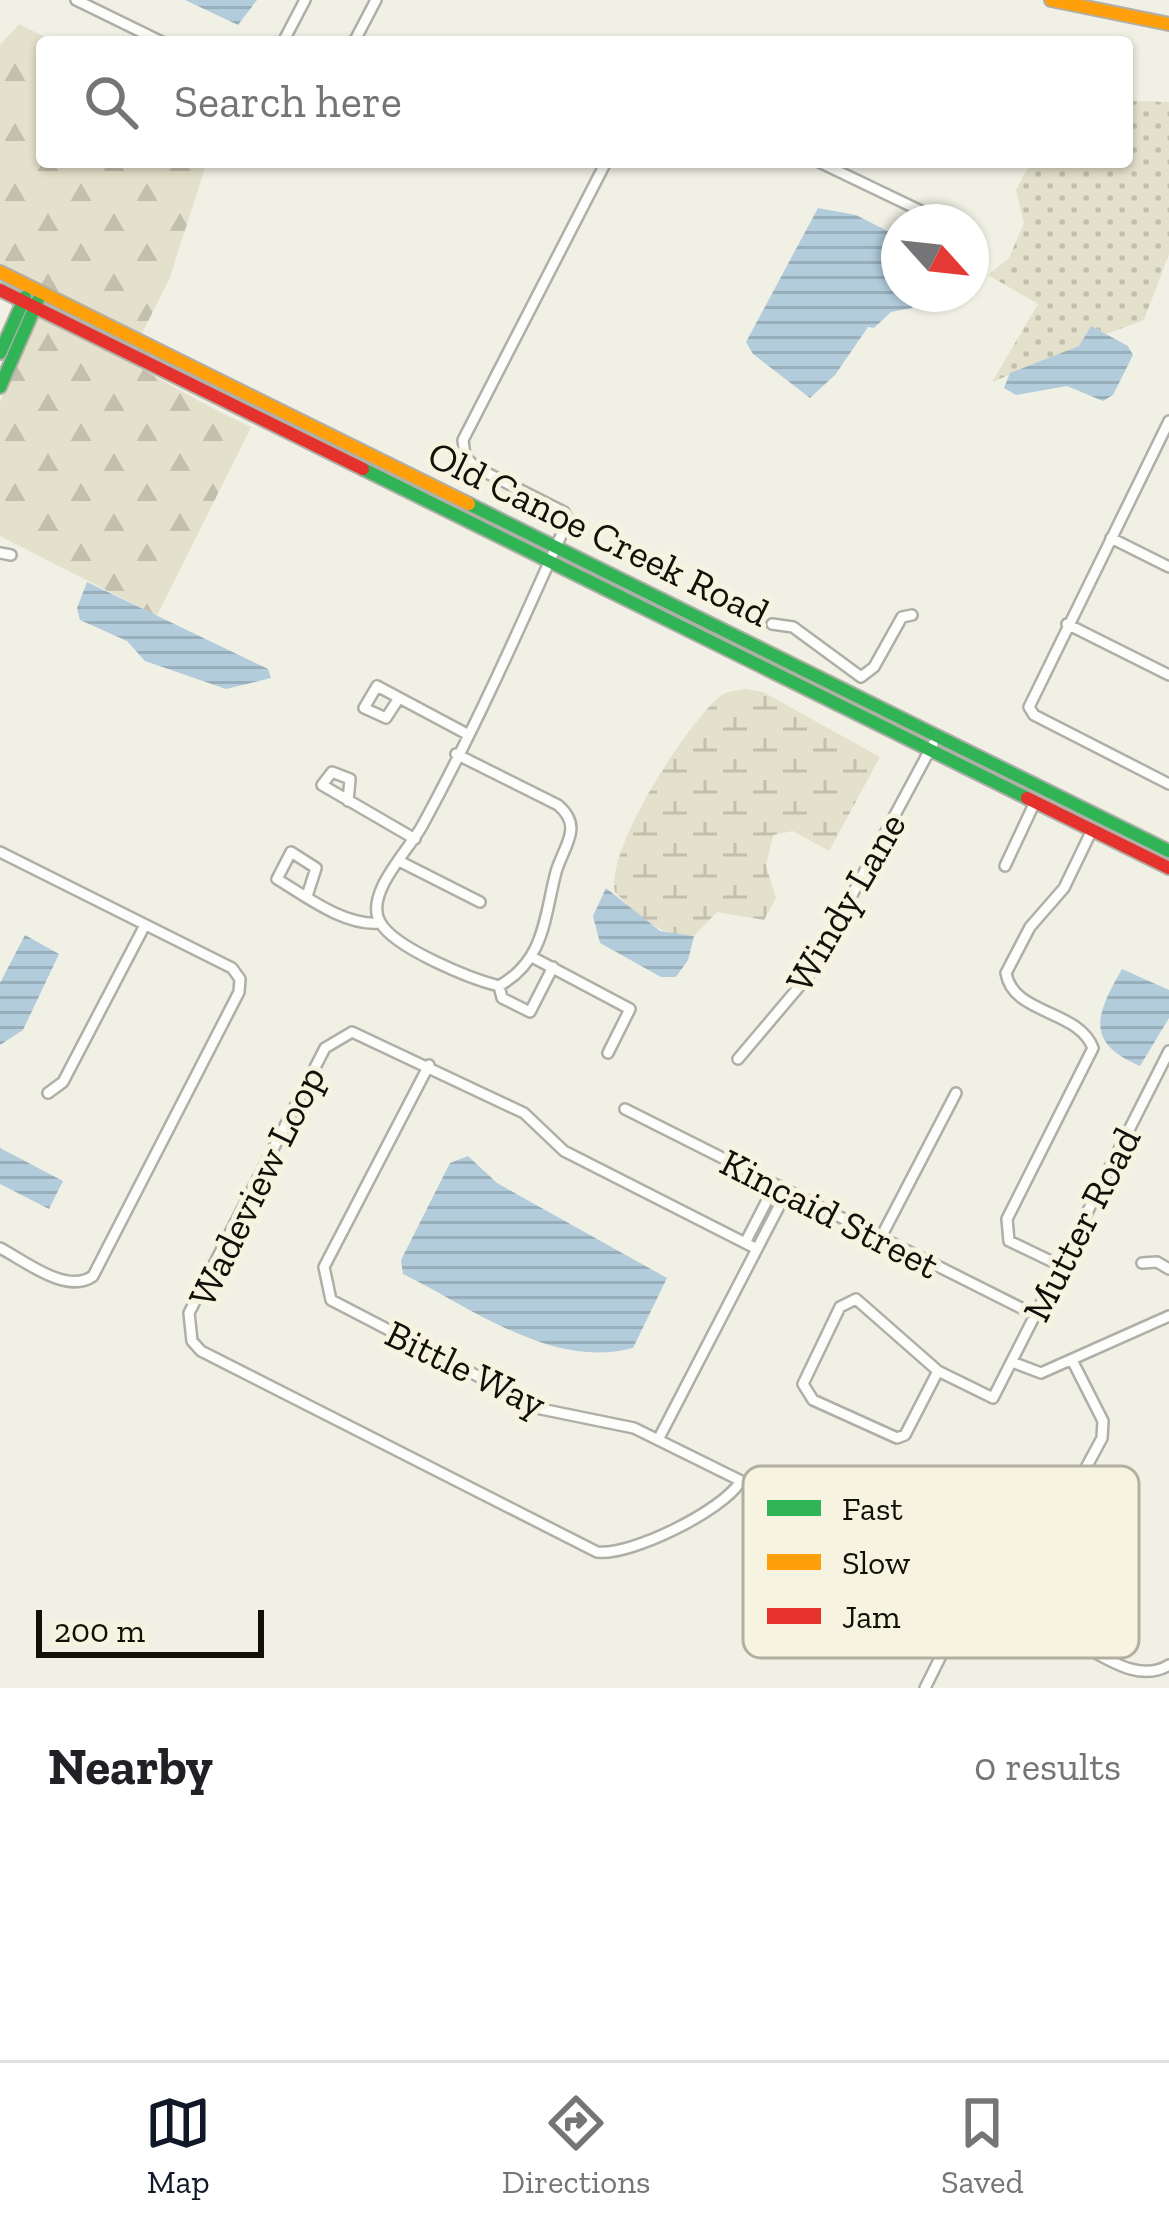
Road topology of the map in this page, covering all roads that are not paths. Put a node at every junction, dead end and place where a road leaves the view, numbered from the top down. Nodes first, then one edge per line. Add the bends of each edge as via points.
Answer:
1 (76, 0) edge
2 (305, 0) edge
3 (376, 0) edge
4 (1051, 0) edge
5 (1169, 24) edge
6 (150, 36) edge
7 (287, 36) edge
8 (357, 36) edge
9 (603, 168) edge
10 (832, 168) edge
11 (906, 204) edge
12 (0, 272) edge
13 (36, 288) junction
14 (0, 290) edge
15 (30, 303) junction
16 (0, 353) edge
17 (0, 387) edge
18 (1169, 421) edge
19 (1155, 449) junction
20 (1169, 456) edge
21 (417, 476) junction
22 (410, 490) junction
23 (1111, 538) junction
24 (553, 553) junction
25 (1169, 567) edge
26 (912, 615) dead end
27 (772, 624) dead end
28 (1067, 624) junction
29 (1169, 675) edge
30 (399, 698) dead end
31 (467, 734) junction
32 (938, 735) junction
33 (930, 749) junction
34 (457, 754) junction
35 (1169, 784) edge
36 (348, 801) junction
37 (1035, 802) junction
38 (1092, 830) junction
39 (415, 839) junction
40 (1169, 851) edge
41 (0, 853) edge
42 (400, 862) junction
43 (1005, 866) dead end
44 (1169, 868) edge
45 (307, 896) junction
46 (480, 902) dead end
47 (380, 923) junction
48 (145, 925) junction
49 (532, 957) junction
50 (553, 967) junction
51 (499, 986) junction
52 (1169, 1051) edge
53 (608, 1053) dead end
54 (738, 1059) dead end
55 (429, 1066) junction
56 (48, 1093) dead end
57 (956, 1093) dead end
58 (626, 1109) dead end
59 (774, 1187) junction
60 (786, 1193) junction
61 (880, 1238) junction
62 (745, 1243) junction
63 (0, 1248) edge
64 (757, 1249) junction
65 (1142, 1262) dead end
66 (1059, 1265) junction
67 (1169, 1269) edge
68 (1035, 1316) junction
69 (1169, 1316) edge
70 (1073, 1361) junction
71 (1012, 1362) junction
72 (938, 1371) junction
73 (659, 1438) junction
74 (1087, 1466) edge
75 (740, 1482) junction
76 (743, 1483) edge
77 (940, 1658) edge
78 (1108, 1658) edge
79 (1169, 1665) edge
80 (925, 1688) edge

1 - 6 street
2 - 7 street
3 - 8 street
4 - 5 main road
9 - 24 street via 463,440 475,467 564,512
10 - 11 street
12 - 13 main road, Old Canoe Creek Road
13 - 15 main road
13 - 21 main road, Old Canoe Creek Road
14 - 15 main road, Old Canoe Creek Road
15 - 16 main road
15 - 17 main road
15 - 22 main road, Old Canoe Creek Road
18 - 19 street
19 - 20 street
19 - 23 street
21 - 22 main road
21 - 24 main road, Old Canoe Creek Road
22 - 24 main road, Old Canoe Creek Road
23 - 25 street
23 - 28 street
24 - 31 street
24 - 32 main road, Old Canoe Creek Road
24 - 33 main road, Old Canoe Creek Road
26 - 27 street via 902,617 861,677 793,628
28 - 29 street
28 - 35 street via 1029,707 1034,715
30 - 31 street
31 - 34 street
32 - 33 street, Windy Lane
32 - 40 main road, Old Canoe Creek Road
33 - 37 main road, Old Canoe Creek Road
33 - 54 street, Windy Lane via 809,975
34 - 39 street
34 - 49 street via 570,815 548,923
36 - 36 street via 322,785 332,772 352,785
36 - 39 street
37 - 38 main road, Old Canoe Creek Road
37 - 43 street
38 - 44 main road, Old Canoe Creek Road
38 - 66 street via 1006,973 1018,996 1074,1025 1093,1048 1007,1219 1009,1241
39 - 42 street
41 - 48 street
42 - 46 street
42 - 47 street via 379,892
45 - 45 street via 277,879 291,852 316,868
45 - 47 street via 361,925
47 - 51 street via 401,942
48 - 56 street via 63,1082
48 - 63 street via 232,968 239,992 93,1276 69,1283
49 - 50 street
49 - 51 street
50 - 51 street via 530,1012 502,998
50 - 53 street via 630,1009
52 - 66 street, Mutter Road
55 - 62 street, Wadeview Loop via 524,1113 564,1151
55 - 73 street, Bittle Way via 325,1267 331,1300 541,1409
55 - 75 street, Wadeview Loop via 365,1034 337,1037 325,1048 189,1313 192,1341 598,1552 624,1550 725,1504
57 - 61 street
58 - 59 street, Kincaid Street
59 - 60 street, Kincaid Street
59 - 62 street
60 - 61 street, Kincaid Street
60 - 64 street
61 - 68 street, Kincaid Street
62 - 64 street, Wadeview Loop
64 - 73 street
65 - 67 street
66 - 68 street, Mutter Road
68 - 71 street, Mutter Road
69 - 70 street
70 - 71 street via 1041,1373
70 - 74 street via 1103,1421
71 - 72 street, Mutter Road via 994,1398
72 - 72 street via 856,1299 840,1307 802,1384 813,1400 897,1438
73 - 75 street, Bittle Way
75 - 76 street, Bittle Way
77 - 80 street
78 - 79 street via 1134,1671

